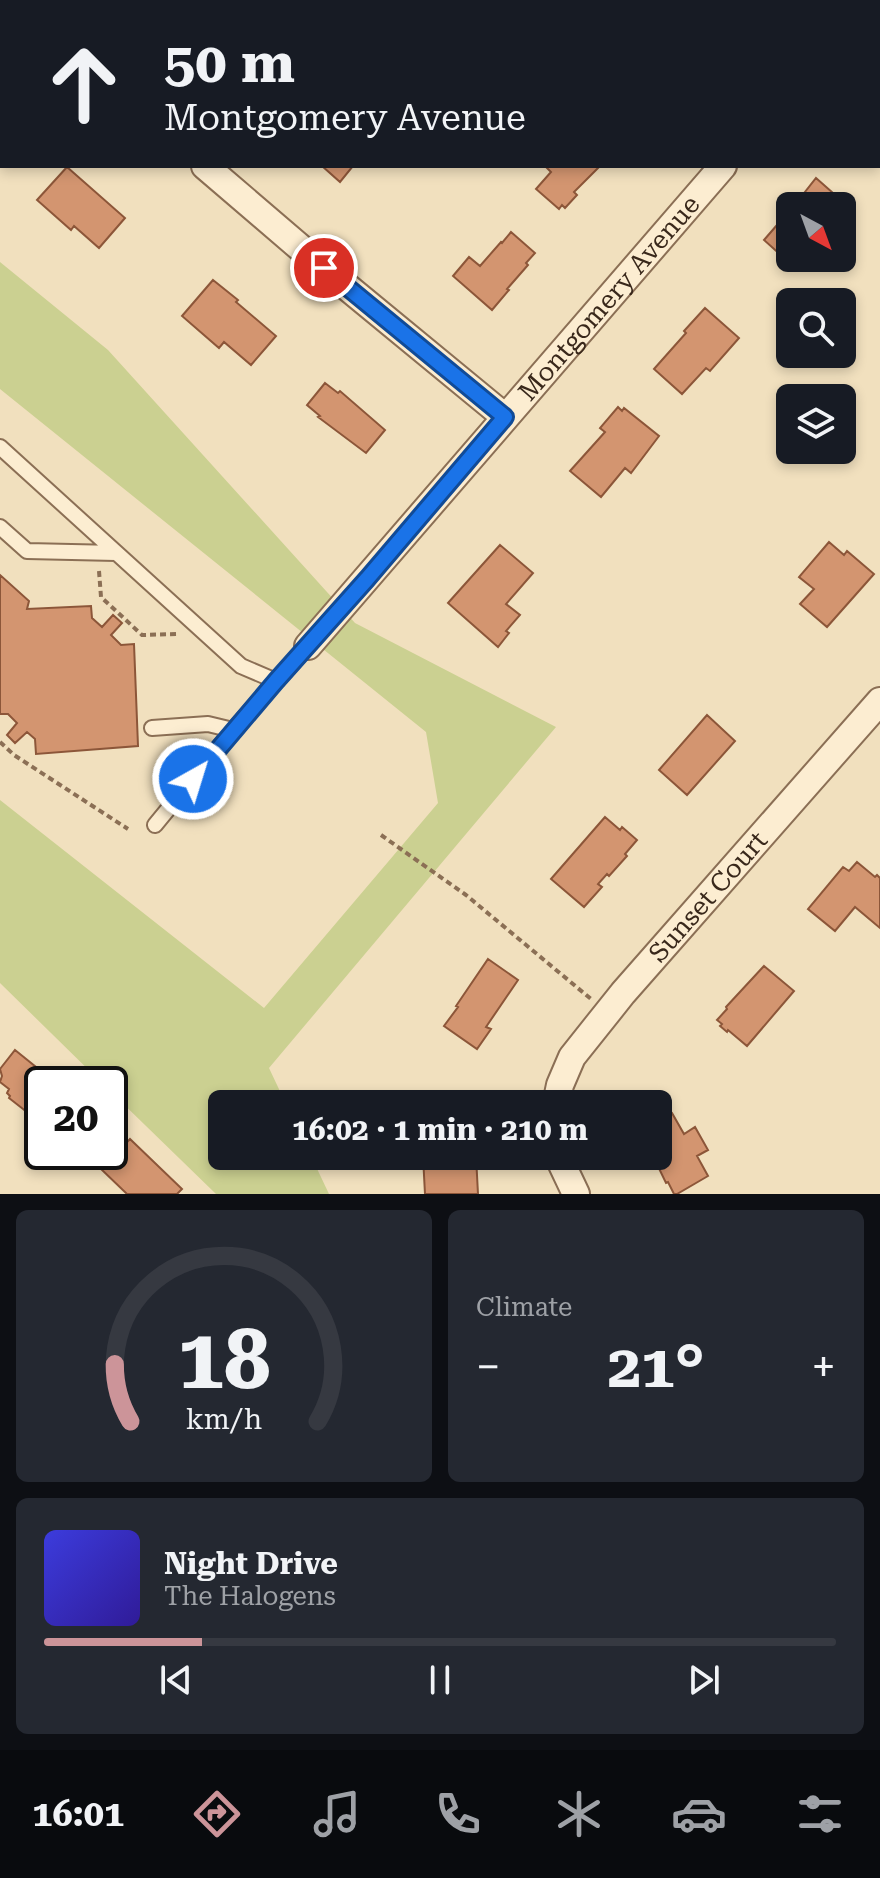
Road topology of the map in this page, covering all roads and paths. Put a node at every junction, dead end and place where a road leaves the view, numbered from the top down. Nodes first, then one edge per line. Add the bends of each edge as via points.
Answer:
1 (207, 168) edge
2 (721, 168) edge
3 (505, 417) junction
4 (0, 447) edge
5 (0, 527) edge
6 (116, 553) junction
7 (99, 571) dead end
8 (180, 634) dead end
9 (308, 646) joint
10 (276, 681) junction
11 (880, 701) edge
12 (152, 728) dead end
13 (233, 730) junction
14 (0, 742) edge
15 (155, 825) dead end
16 (128, 829) dead end
17 (381, 835) dead end
18 (596, 1003) dead end
19 (559, 1090) edge
20 (564, 1170) edge
21 (576, 1194) edge

1 - 3 street
2 - 3 street, Montgomery Avenue
3 - 9 street, Montgomery Avenue
4 - 6 lane
5 - 6 lane via 27,551
6 - 10 lane via 241,666
7 - 8 path via 101,597 142,635
9 - 10 lane
10 - 13 lane
11 - 19 street, Sunset Court via 623,993 572,1057
12 - 13 lane via 208,724
13 - 15 lane
14 - 16 path
17 - 18 path via 466,895
20 - 21 street

